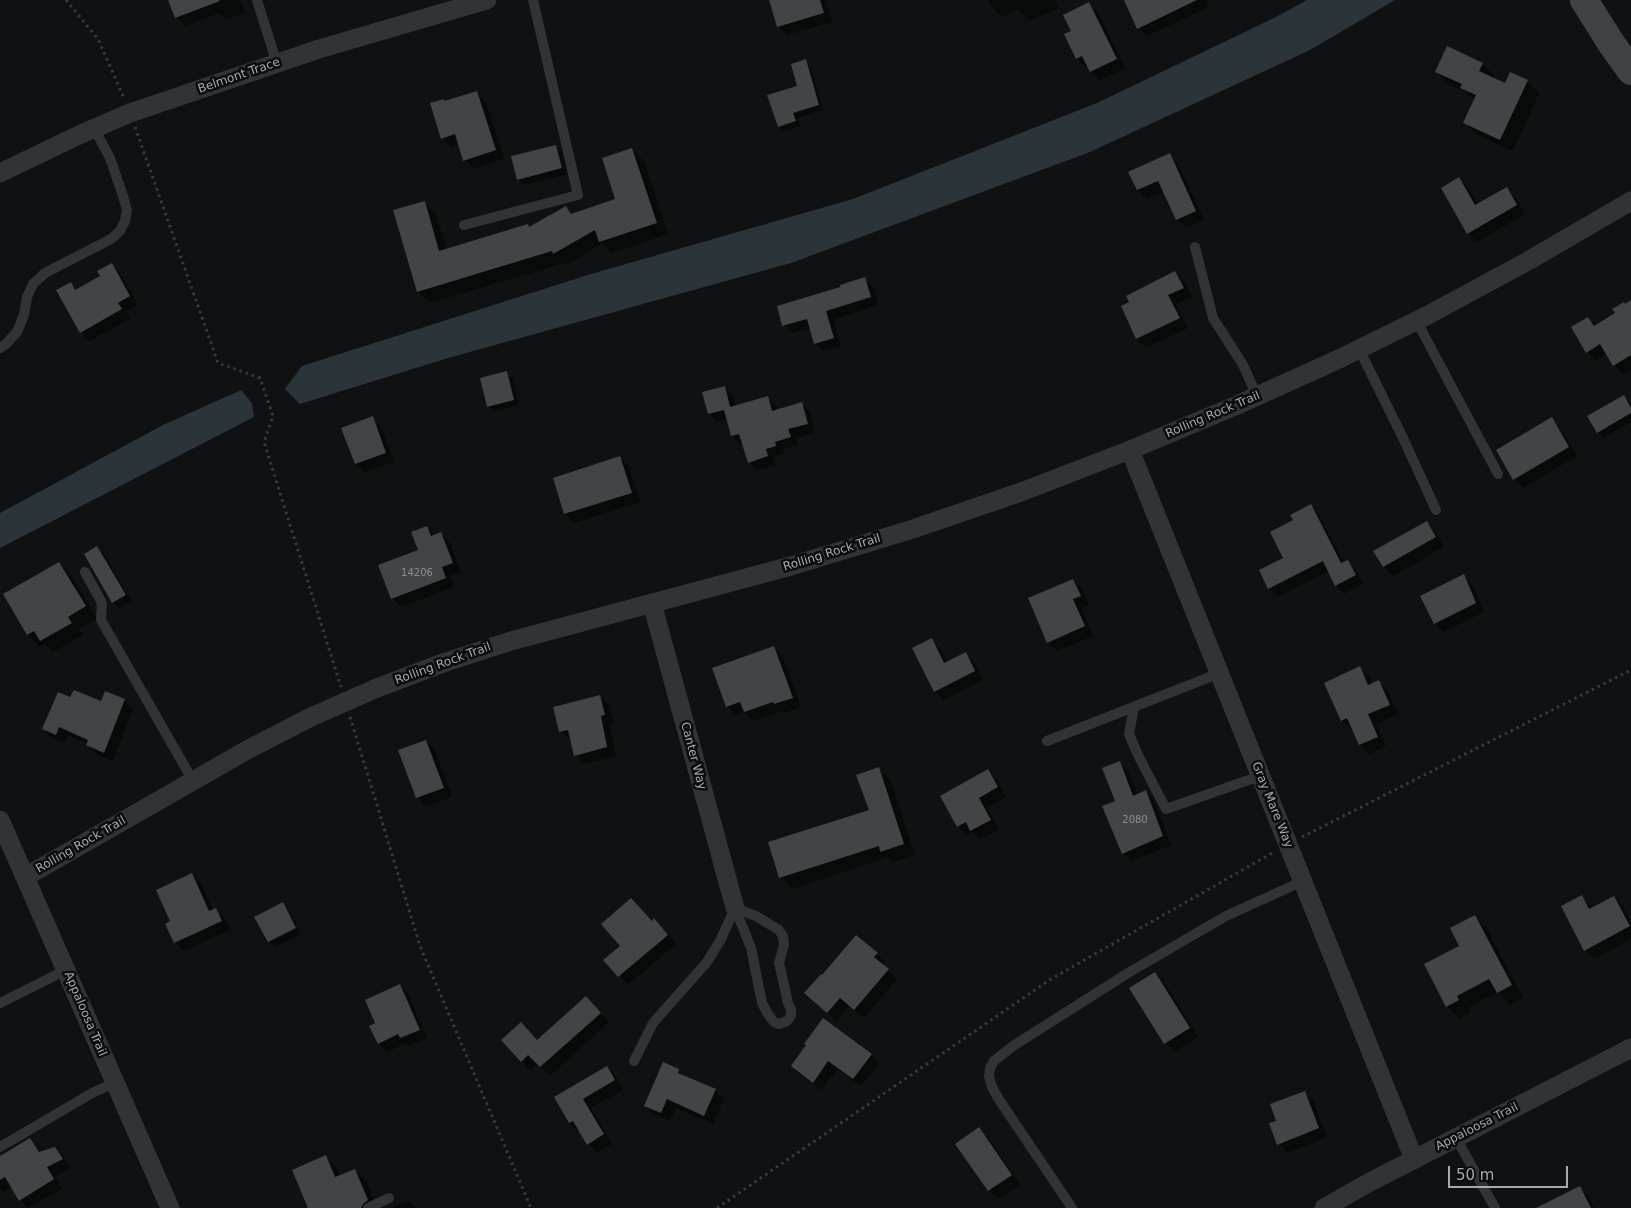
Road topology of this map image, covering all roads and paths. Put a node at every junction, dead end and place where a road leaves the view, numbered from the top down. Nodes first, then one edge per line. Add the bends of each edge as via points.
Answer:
1 (66, 0) edge
2 (257, 0) edge
3 (486, 0) edge
4 (533, 0) edge
5 (1584, 0) edge
6 (277, 64) junction
7 (1631, 71) edge
8 (130, 113) junction
9 (94, 128) junction
10 (0, 173) edge
11 (1631, 201) edge
12 (464, 225) dead end
13 (1195, 247) dead end
14 (1416, 320) junction
15 (0, 348) edge
16 (1359, 349) junction
17 (1256, 396) junction
18 (1130, 450) junction
19 (1498, 474) dead end
20 (1436, 510) dead end
21 (85, 572) dead end
22 (652, 603) junction
23 (1631, 670) edge
24 (1220, 673) junction
25 (346, 702) junction
26 (1134, 707) junction
27 (1047, 741) dead end
28 (1260, 776) junction
29 (193, 781) junction
30 (0, 820) edge
31 (1288, 844) junction
32 (25, 877) junction
33 (1302, 881) junction
34 (734, 908) junction
35 (66, 970) junction
36 (0, 1003) edge
37 (1631, 1048) edge
38 (634, 1061) dead end
39 (115, 1083) junction
40 (1456, 1138) junction
41 (0, 1147) edge
42 (1414, 1160) junction
43 (389, 1198) dead end
44 (170, 1208) edge
45 (368, 1208) edge
46 (531, 1208) edge
47 (717, 1208) edge
48 (1072, 1208) edge
49 (1324, 1208) edge
50 (1495, 1208) edge

1 - 8 path via 98,39
2 - 6 lane
3 - 6 street, Belmont Trace via 379,30
4 - 12 lane via 578,195
5 - 7 street
6 - 8 street, Belmont Trace
8 - 9 street, Belmont Trace
8 - 25 path via 218,363 260,378 273,416 264,442
9 - 10 street, Belmont Trace
9 - 15 lane via 118,181 126,210 125,221 111,239 45,273 33,284 17,332
11 - 14 street, Rolling Rock Trail via 1528,261
13 - 17 lane via 1213,318 1243,365
14 - 16 street, Rolling Rock Trail
14 - 19 lane
16 - 17 street, Rolling Rock Trail
16 - 20 lane
17 - 18 street, Rolling Rock Trail
18 - 22 street, Rolling Rock Trail via 913,529
18 - 24 street, Gray Mare Way
21 - 29 lane via 102,603 101,620
22 - 25 street, Rolling Rock Trail via 443,663
22 - 34 street, Canter Way
23 - 31 path
24 - 26 lane
24 - 28 street, Gray Mare Way
25 - 29 street, Rolling Rock Trail via 247,750
25 - 46 path via 420,946
26 - 27 lane
26 - 28 lane via 1129,734 1166,809
28 - 31 street, Gray Mare Way
29 - 32 street, Rolling Rock Trail
30 - 32 street, Appaloosa Trail
31 - 33 street, Gray Mare Way
31 - 47 path via 1051,979
32 - 35 street, Appaloosa Trail
33 - 42 street, Gray Mare Way
33 - 48 lane via 1226,916 1137,968 994,1061 990,1076 995,1092
34 - 34 lane via 764,921 783,936 779,964 791,1009 787,1021 774,1022 762,1003 752,948
34 - 38 lane via 707,962 653,1023
35 - 36 lane
35 - 39 street, Appaloosa Trail
37 - 40 street, Appaloosa Trail
39 - 41 lane
39 - 44 street, Appaloosa Trail
40 - 42 street, Appaloosa Trail
40 - 50 lane
42 - 49 street, Appaloosa Trail
43 - 45 lane

